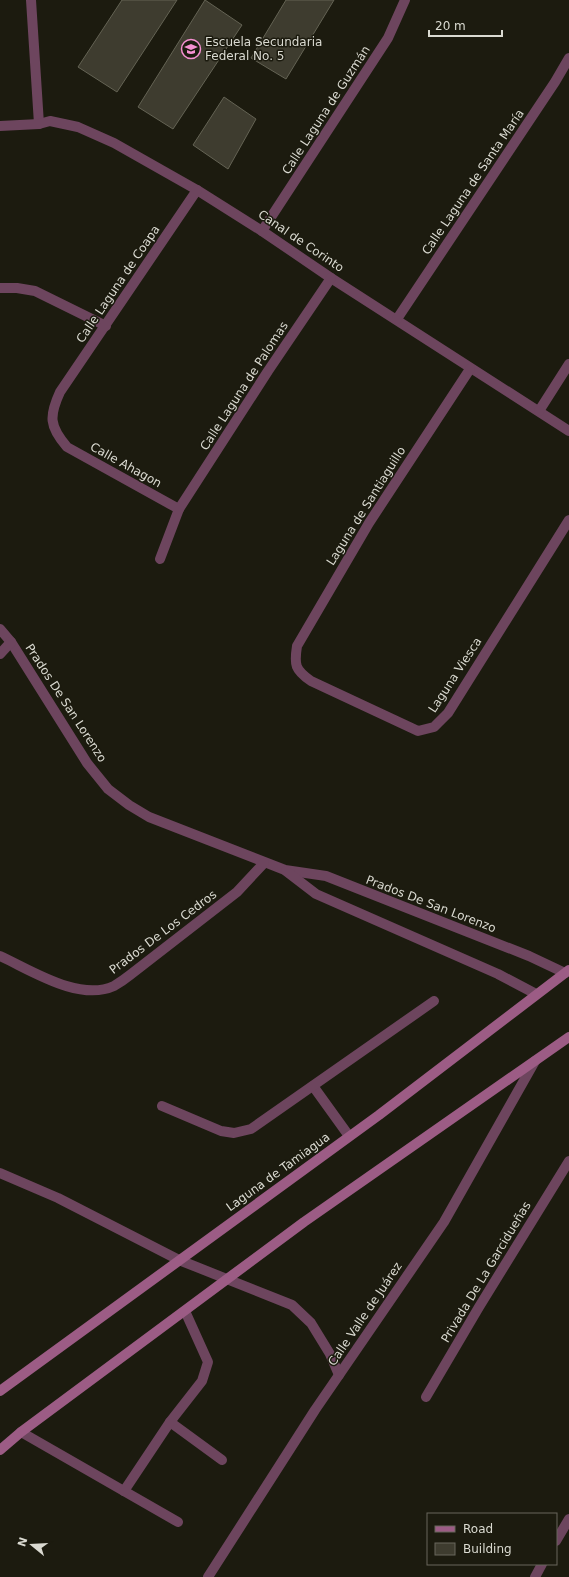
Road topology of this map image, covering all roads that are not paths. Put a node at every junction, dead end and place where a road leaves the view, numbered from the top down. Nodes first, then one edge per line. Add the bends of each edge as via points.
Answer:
1 (31, 0) edge
2 (406, 0) edge
3 (569, 58) edge
4 (39, 124) junction
5 (0, 126) edge
6 (197, 190) junction
7 (262, 231) junction
8 (331, 278) junction
9 (0, 288) edge
10 (397, 319) junction
11 (106, 326) junction
12 (569, 364) edge
13 (470, 369) junction
14 (60, 392) joint
15 (539, 411) junction
16 (569, 431) edge
17 (179, 509) junction
18 (569, 520) edge
19 (160, 559) dead end
20 (0, 629) edge
21 (11, 642) junction
22 (0, 654) edge
23 (294, 662) joint
24 (264, 863) junction
25 (285, 870) junction
26 (0, 956) edge
27 (567, 971) edge
28 (536, 994) junction
29 (434, 1001) dead end
30 (569, 1037) edge
31 (535, 1061) junction
32 (313, 1086) junction
33 (162, 1106) dead end
34 (349, 1136) junction
35 (569, 1161) edge
36 (0, 1173) edge
37 (179, 1260) junction
38 (228, 1278) junction
39 (185, 1311) junction
40 (340, 1375) junction
41 (0, 1391) edge
42 (426, 1397) dead end
43 (170, 1422) junction
44 (21, 1432) junction
45 (0, 1450) edge
46 (222, 1460) dead end
47 (124, 1491) junction
48 (569, 1518) edge
49 (178, 1522) dead end
50 (557, 1539) edge
51 (541, 1565) edge
52 (208, 1577) edge
53 (535, 1577) edge

1 - 4 street
2 - 7 street, Calle Laguna de Guzmán via 388,38
3 - 10 street, Calle Laguna de Santa María
4 - 5 street, Canal de Corinto
4 - 6 street, Canal de Corinto via 50,121 78,127 114,143
6 - 7 street, Canal de Corinto
6 - 11 street, Calle Laguna de Coapa
7 - 8 street, Canal de Corinto
8 - 10 street, Canal de Corinto
8 - 17 street, Calle Laguna de Palomas
9 - 11 street via 35,291
10 - 13 street, Canal de Corinto
11 - 14 street, Calle Laguna de Coapa
12 - 15 street
13 - 15 street, Canal de Corinto
13 - 23 street, Laguna de Santiaguillo via 369,523 297,646
14 - 17 street, Calle Ahagon via 53,407 53,428 67,447
15 - 16 street, Canal de Corinto
17 - 19 street
18 - 23 street, Laguna Viesca via 448,713 434,727 418,731 311,681 300,674
20 - 21 street, Prados De San Lorenzo
21 - 22 street
21 - 24 street, Prados De San Lorenzo via 87,763 108,789 148,817
24 - 25 street, Prados De San Lorenzo
24 - 26 street, Prados De Los Cedros via 237,892 114,986 99,990 70,988
25 - 27 street, Prados De San Lorenzo via 326,876
25 - 28 street, Prados De San Lorenzo via 316,894 498,974
27 - 28 main road, Laguna de Tamiagua
28 - 34 main road, Laguna de Tamiagua
29 - 32 street
30 - 31 main road
31 - 38 main road
31 - 40 street, Calle Valle de Juárez via 444,1222
32 - 33 street via 251,1129 234,1133 221,1131
32 - 34 street
34 - 37 main road, Laguna de Tamiagua
35 - 42 street, Privada De La Garcidueñas
36 - 37 street via 58,1198
37 - 38 street
37 - 41 main road, Laguna de Tamiagua
38 - 39 main road
38 - 40 street via 292,1305 311,1323
39 - 43 street via 208,1362 202,1381
39 - 44 main road
40 - 52 street, Calle Valle de Juárez
43 - 46 street
43 - 47 street
44 - 45 main road
44 - 47 street
47 - 49 street
48 - 50 street
51 - 53 street

